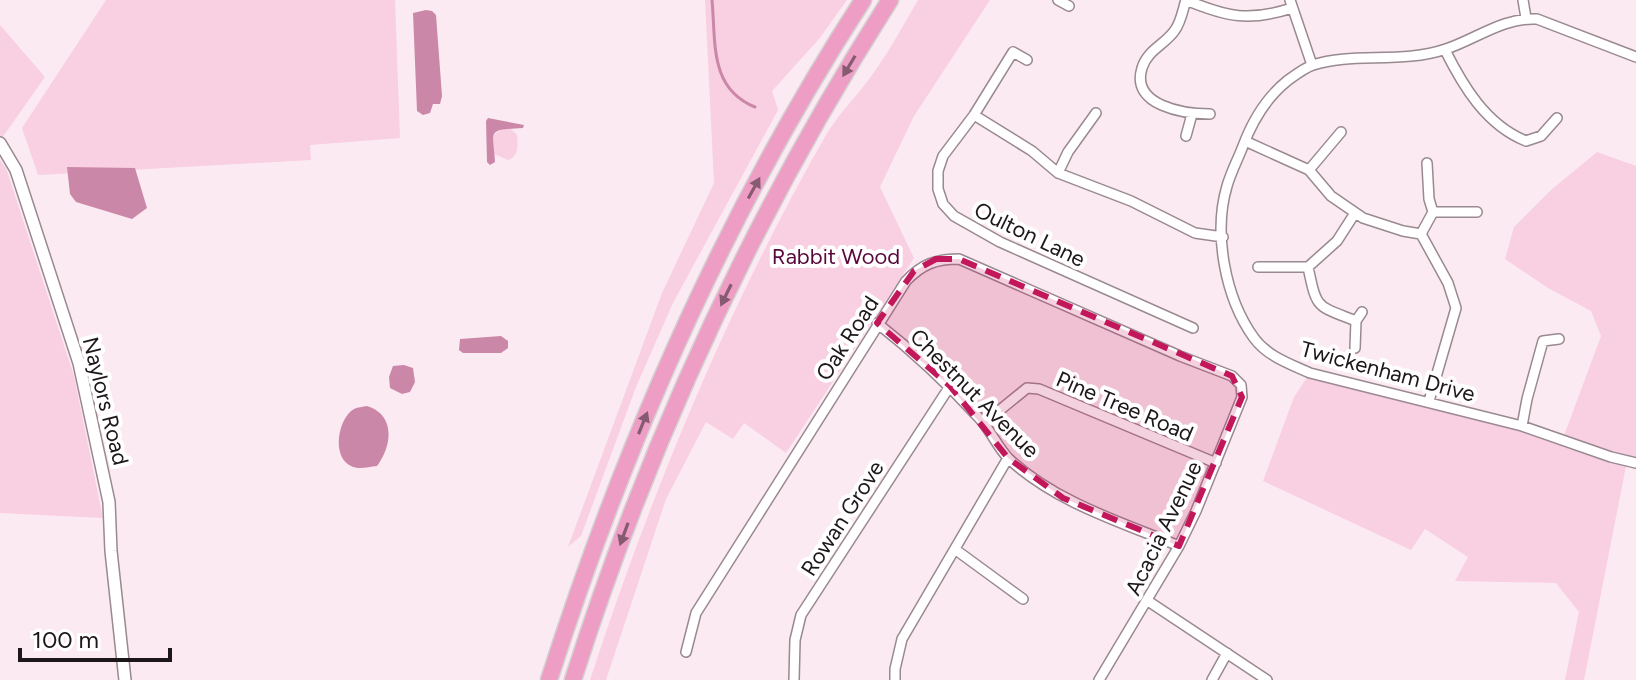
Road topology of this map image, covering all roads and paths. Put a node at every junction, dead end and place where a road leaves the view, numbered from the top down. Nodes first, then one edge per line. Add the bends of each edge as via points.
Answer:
1 (863, 0) edge
2 (890, 0) edge
3 (1058, 0) edge
4 (1186, 0) edge
5 (1523, 0) edge
6 (1291, 4) edge
7 (1069, 6) dead end
8 (1526, 18) junction
9 (1445, 50) junction
10 (1636, 57) edge
11 (1027, 60) dead end
12 (1312, 65) junction
13 (1096, 113) dead end
14 (1192, 114) junction
15 (1210, 114) dead end
16 (974, 115) junction
17 (1557, 118) dead end
18 (1341, 132) dead end
19 (1186, 136) dead end
20 (1245, 141) junction
21 (0, 143) edge
22 (1427, 163) dead end
23 (1309, 170) junction
24 (1058, 173) junction
25 (1433, 212) junction
26 (1477, 212) dead end
27 (1355, 213) junction
28 (1421, 234) junction
29 (1223, 237) junction
30 (1258, 267) dead end
31 (1308, 267) junction
32 (877, 323) junction
33 (1193, 328) dead end
34 (1559, 339) dead end
35 (1355, 348) dead end
36 (1241, 385) joint
37 (950, 386) junction
38 (1429, 401) junction
39 (984, 423) junction
40 (1522, 426) junction
41 (1008, 458) junction
42 (1216, 463) junction
43 (1636, 463) edge
44 (1179, 546) junction
45 (956, 550) junction
46 (1023, 599) dead end
47 (1148, 601) junction
48 (686, 652) dead end
49 (1227, 653) junction
50 (125, 680) edge
51 (549, 680) edge
52 (573, 680) edge
53 (794, 680) edge
54 (895, 680) edge
55 (1099, 680) edge
56 (1212, 680) edge
57 (1267, 680) edge

51 -> 1 highway via 587,564 695,305 748,200
2 -> 52 highway via 768,209 716,316 639,493
3 - 7 street
4 - 6 street via 1236,17 1264,17
4 - 14 street via 1175,30 1141,70 1146,93 1156,103
5 - 8 street
6 - 12 street
8 - 9 street
8 - 10 street
9 - 12 street
9 - 17 street via 1465,89 1515,136 1526,141 1541,136
11 - 16 street, Oulton Lane via 1013,52
12 - 20 street, Twickenham Drive via 1285,82 1263,107
13 - 24 street
14 - 15 street
14 - 19 street
16 - 24 street
16 - 33 street, Oulton Lane via 938,171 943,204 954,216 1000,242
18 - 23 street
20 - 23 street
20 - 29 street, Twickenham Drive via 1227,187
21 - 50 street, Naylors Road via 16,170 79,363 109,502
22 - 25 street
23 - 27 street
24 - 29 street via 1195,233
25 - 26 street
25 - 28 street
27 - 28 street
27 - 31 street via 1337,241
28 - 38 street via 1456,308
29 - 38 street, Twickenham Drive via 1226,281 1239,313 1255,340 1277,358 1310,373
30 - 31 street
31 - 35 street via 1315,299 1325,308 1359,316
32 - 36 street, Oak Road via 914,271 936,259 959,259 1232,376
32 - 37 street, Chestnut Avenue
32 - 48 street, Oak Road via 696,613
34 - 40 street via 1543,341
36 - 42 street, Acacia Avenue via 1242,397
37 - 39 street, Chestnut Avenue
37 - 53 street, Rowan Grove via 801,615
38 - 40 street, Twickenham Drive
39 - 41 street, Chestnut Avenue
39 - 42 street, Pine Tree Road via 1027,388 1039,389
40 - 43 street, Twickenham Drive
41 - 44 street, Chestnut Avenue via 1063,498
41 - 45 street
42 - 44 street, Acacia Avenue
44 - 47 street, Acacia Avenue
45 - 46 street
45 - 54 street via 902,639
47 - 49 street
47 - 55 street, Acacia Avenue
49 - 56 street
49 - 57 street

